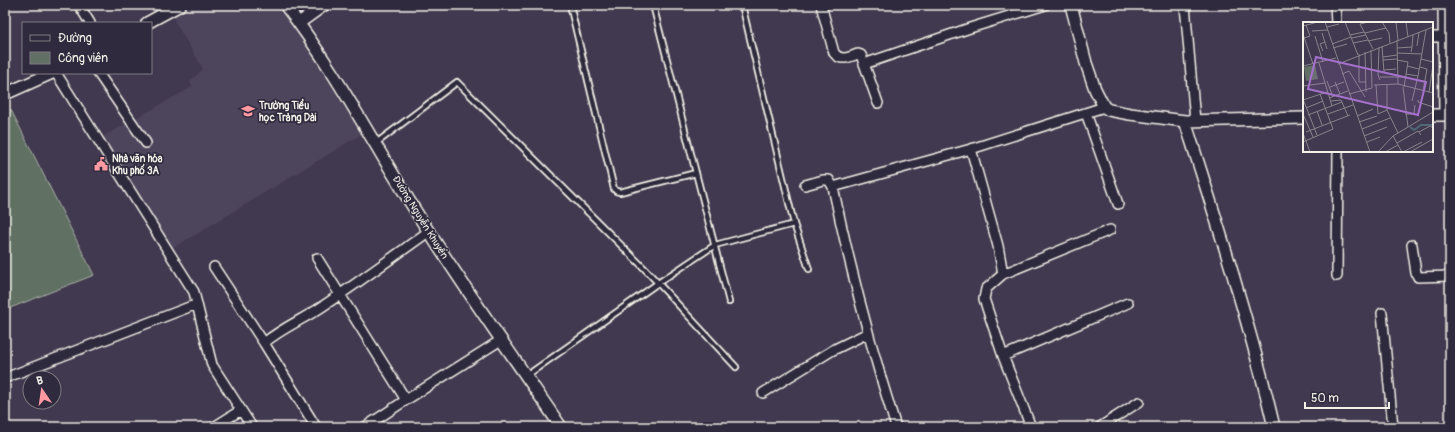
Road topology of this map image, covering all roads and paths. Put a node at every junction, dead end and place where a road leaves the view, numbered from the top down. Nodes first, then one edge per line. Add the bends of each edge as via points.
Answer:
1 (79, 5) edge
2 (180, 5) edge
3 (285, 5) edge
4 (324, 5) edge
5 (570, 5) edge
6 (653, 5) edge
7 (742, 5) edge
8 (821, 5) edge
9 (1045, 5) edge
10 (1072, 5) edge
11 (1186, 5) edge
12 (1335, 5) edge
13 (1443, 5) edge
14 (89, 22) edge
15 (149, 22) edge
16 (1336, 22) edge
17 (299, 23) junction
18 (1433, 37) edge
19 (1443, 37) junction
20 (864, 64) junction
21 (50, 74) edge
22 (57, 74) edge
23 (99, 74) edge
24 (5, 94) edge
25 (878, 103) dead end
26 (1104, 107) junction
27 (1086, 113) junction
28 (1433, 115) edge
29 (1447, 115) edge
30 (1303, 118) edge
31 (1190, 121) junction
32 (146, 142) dead end
33 (375, 144) junction
34 (971, 149) junction
35 (1338, 152) edge
36 (696, 173) junction
37 (805, 185) dead end
38 (833, 187) junction
39 (1118, 204) dead end
40 (794, 224) junction
41 (1110, 230) dead end
42 (428, 232) junction
43 (715, 245) junction
44 (1412, 245) dead end
45 (317, 258) dead end
46 (214, 267) dead end
47 (809, 269) dead end
48 (1003, 274) junction
49 (1337, 276) dead end
50 (1450, 276) edge
51 (658, 283) junction
52 (340, 295) junction
53 (729, 302) dead end
54 (1128, 303) dead end
55 (197, 304) junction
56 (1382, 313) dead end
57 (868, 333) junction
58 (501, 340) junction
59 (264, 343) junction
60 (1003, 356) junction
61 (736, 367) dead end
62 (526, 376) junction
63 (5, 378) edge
64 (763, 393) dead end
65 (406, 400) junction
66 (1139, 402) dead end
67 (241, 410) junction
68 (214, 427) edge
69 (252, 427) edge
70 (316, 427) edge
71 (365, 427) edge
72 (561, 427) edge
73 (896, 427) edge
74 (1031, 427) edge
75 (1100, 427) edge
76 (1274, 427) edge
77 (1393, 427) edge

1 - 14 street
2 - 15 street
3 - 17 street, Đường Nguyễn Khuyến
4 - 17 street
5 - 36 lane via 616,191
6 - 36 lane
7 - 40 lane
8 - 20 street via 834,53 843,59 859,54
9 - 20 street
10 - 26 street via 1086,64
11 - 31 street
12 - 16 street
13 - 19 street
17 - 33 street, Đường Nguyễn Khuyến
18 - 19 street
19 - 29 street
20 - 25 street
21 - 24 street
22 - 55 street via 194,292
23 - 32 street
26 - 27 street
26 - 31 street via 1130,114
27 - 34 street
27 - 39 street
28 - 29 street
30 - 31 street
31 - 76 street
33 - 42 street, Đường Nguyễn Khuyến
33 - 51 lane via 457,82
34 - 38 street
34 - 48 street via 998,246
35 - 49 street
36 - 43 lane
37 - 38 street via 829,180
38 - 57 street
40 - 43 lane
40 - 47 lane
41 - 48 street
42 - 52 street
42 - 58 street, Đường Nguyễn Khuyến
43 - 51 lane
43 - 53 lane
44 - 50 street via 1418,276
45 - 52 street
46 - 59 street
48 - 60 street via 986,289 984,298
51 - 61 lane
51 - 62 lane
52 - 59 street
52 - 65 street
54 - 60 street
55 - 63 street
55 - 67 street via 212,365
56 - 77 street
57 - 64 street via 833,350
57 - 73 street
58 - 62 street, Đường Nguyễn Khuyến
58 - 65 street
59 - 70 street
60 - 74 street
62 - 72 street, Đường Nguyễn Khuyến
65 - 71 street
66 - 75 street
67 - 68 street
67 - 69 street

